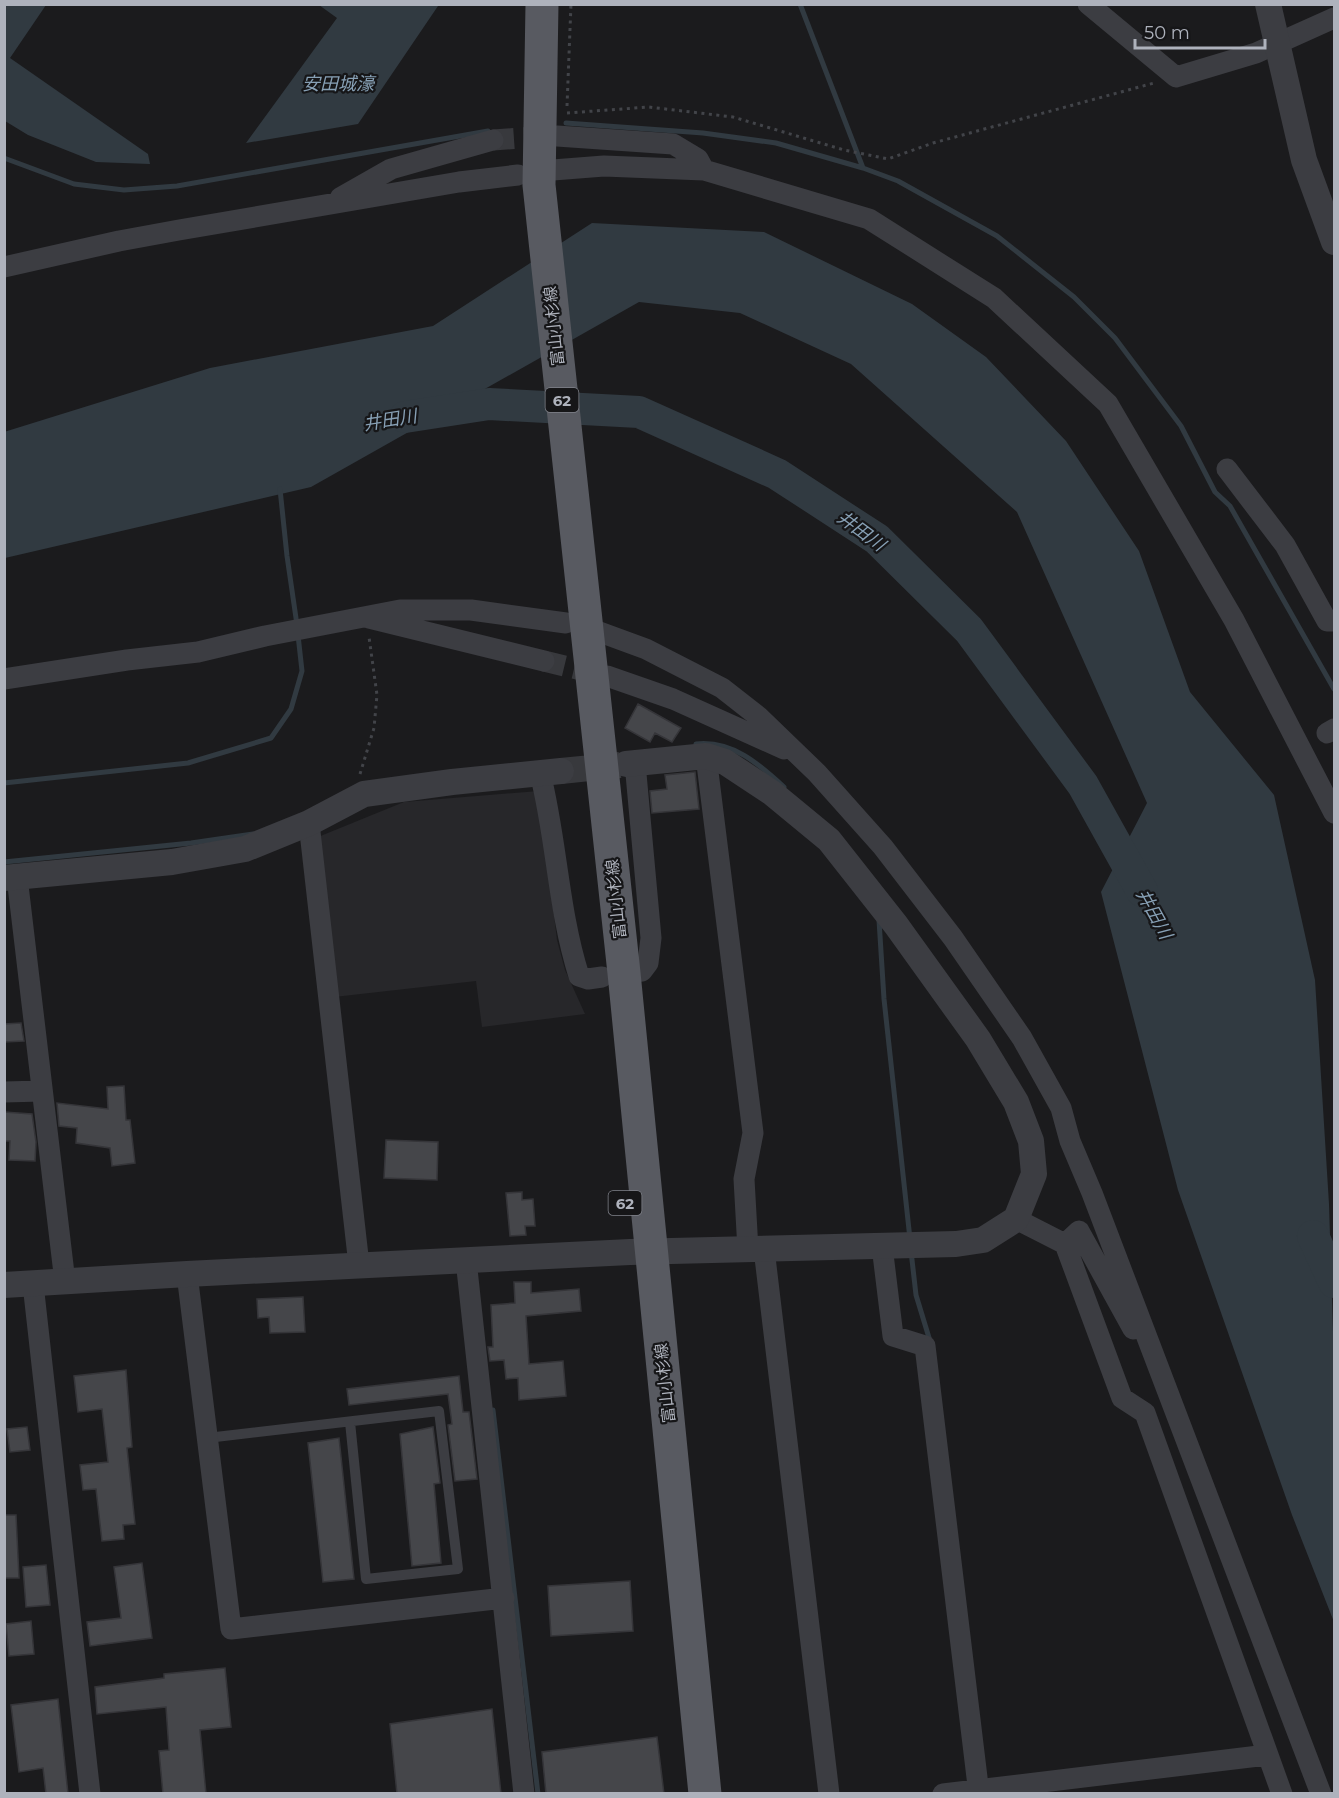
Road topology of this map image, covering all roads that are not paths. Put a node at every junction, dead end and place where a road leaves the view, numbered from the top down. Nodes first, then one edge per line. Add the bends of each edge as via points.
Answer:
1 (520, 4) edge
2 (542, 4) edge
3 (1088, 4) edge
4 (1268, 4) edge
5 (1335, 18) edge
6 (1277, 42) junction
7 (557, 136) tunnel mouth
8 (493, 140) tunnel mouth
9 (704, 170) junction
10 (529, 180) junction
11 (329, 205) junction
12 (1335, 242) edge
13 (4, 267) edge
14 (1227, 469) dead end
15 (366, 617) junction
16 (575, 620) junction
17 (1335, 621) edge
18 (544, 662) tunnel mouth
19 (607, 676) tunnel mouth
20 (4, 679) edge
21 (798, 755) junction
22 (706, 756) junction
23 (631, 764) joint
24 (550, 772) joint
25 (1335, 813) edge
26 (309, 823) junction
27 (11, 877) edge
28 (613, 975) junction
29 (42, 1091) junction
30 (4, 1092) edge
31 (1016, 1219) junction
32 (1065, 1244) junction
33 (882, 1246) junction
34 (756, 1250) junction
35 (641, 1252) junction
36 (466, 1260) junction
37 (359, 1265) junction
38 (188, 1274) junction
39 (65, 1282) junction
40 (33, 1284) junction
41 (4, 1286) edge
42 (1153, 1352) junction
43 (350, 1422) junction
44 (207, 1438) junction
45 (504, 1598) junction
46 (1268, 1755) junction
47 (978, 1791) edge
48 (90, 1794) edge
49 (524, 1794) edge
50 (683, 1794) edge
51 (705, 1794) edge
52 (829, 1794) edge
53 (943, 1794) edge
54 (1282, 1794) edge
55 (1321, 1794) edge

1 - 10 main road, 富山小杉線 / 62 via 517,110
2 - 10 main road, 富山小杉線 / 62 via 539,106
3 - 6 street via 1176,77 1256,53
4 - 6 street
5 - 6 street
6 - 12 street via 1304,160
7 - 9 street via 673,144 698,159
8 - 11 street via 391,169
9 - 10 street via 604,166
9 - 25 street via 869,219 994,298 1108,404 1234,620
10 - 11 street via 459,182
10 - 16 main road, 富山小杉線 / 62
11 - 13 street via 118,241
14 - 17 street via 1285,545 1327,621
15 - 16 street via 400,609 471,610
15 - 18 street
15 - 20 street via 198,652
16 - 21 street via 646,649 722,688
16 - 28 main road, 富山小杉線 / 62
19 - 21 street via 673,699
21 - 42 street via 883,847 953,938 1022,1038 1061,1108 1070,1141
22 - 23 street
22 - 31 street via 725,762 772,794 829,840 896,924 978,1038 1016,1102 1031,1141 1034,1174
22 - 34 street via 753,1133 744,1179
23 - 28 street via 651,938 648,963 642,971
24 - 26 street via 363,794
24 - 28 street via 549,810 569,942 579,976 588,979
26 - 27 street via 245,849 172,862
26 - 37 street
27 - 29 street
28 - 35 main road, 富山小杉線 / 62
29 - 30 street
29 - 39 street
31 - 32 street
31 - 33 street via 983,1240
32 - 42 street via 1080,1231 1133,1331
32 - 46 street via 1122,1398 1145,1413
33 - 34 street
33 - 47 street via 893,1336 925,1346
34 - 35 street
34 - 52 street
35 - 36 street
35 - 50 main road, 富山小杉線 / 62
35 - 51 main road, 富山小杉線 / 62
36 - 37 street
36 - 45 street
37 - 38 street
38 - 39 street
38 - 44 street
39 - 40 street
40 - 41 street
40 - 48 street
42 - 55 street
43 - 43 lane via 439,1411 458,1569 366,1579
43 - 44 lane
44 - 45 street via 231,1629
45 - 49 street
46 - 47 street
46 - 54 street
47 - 53 street

